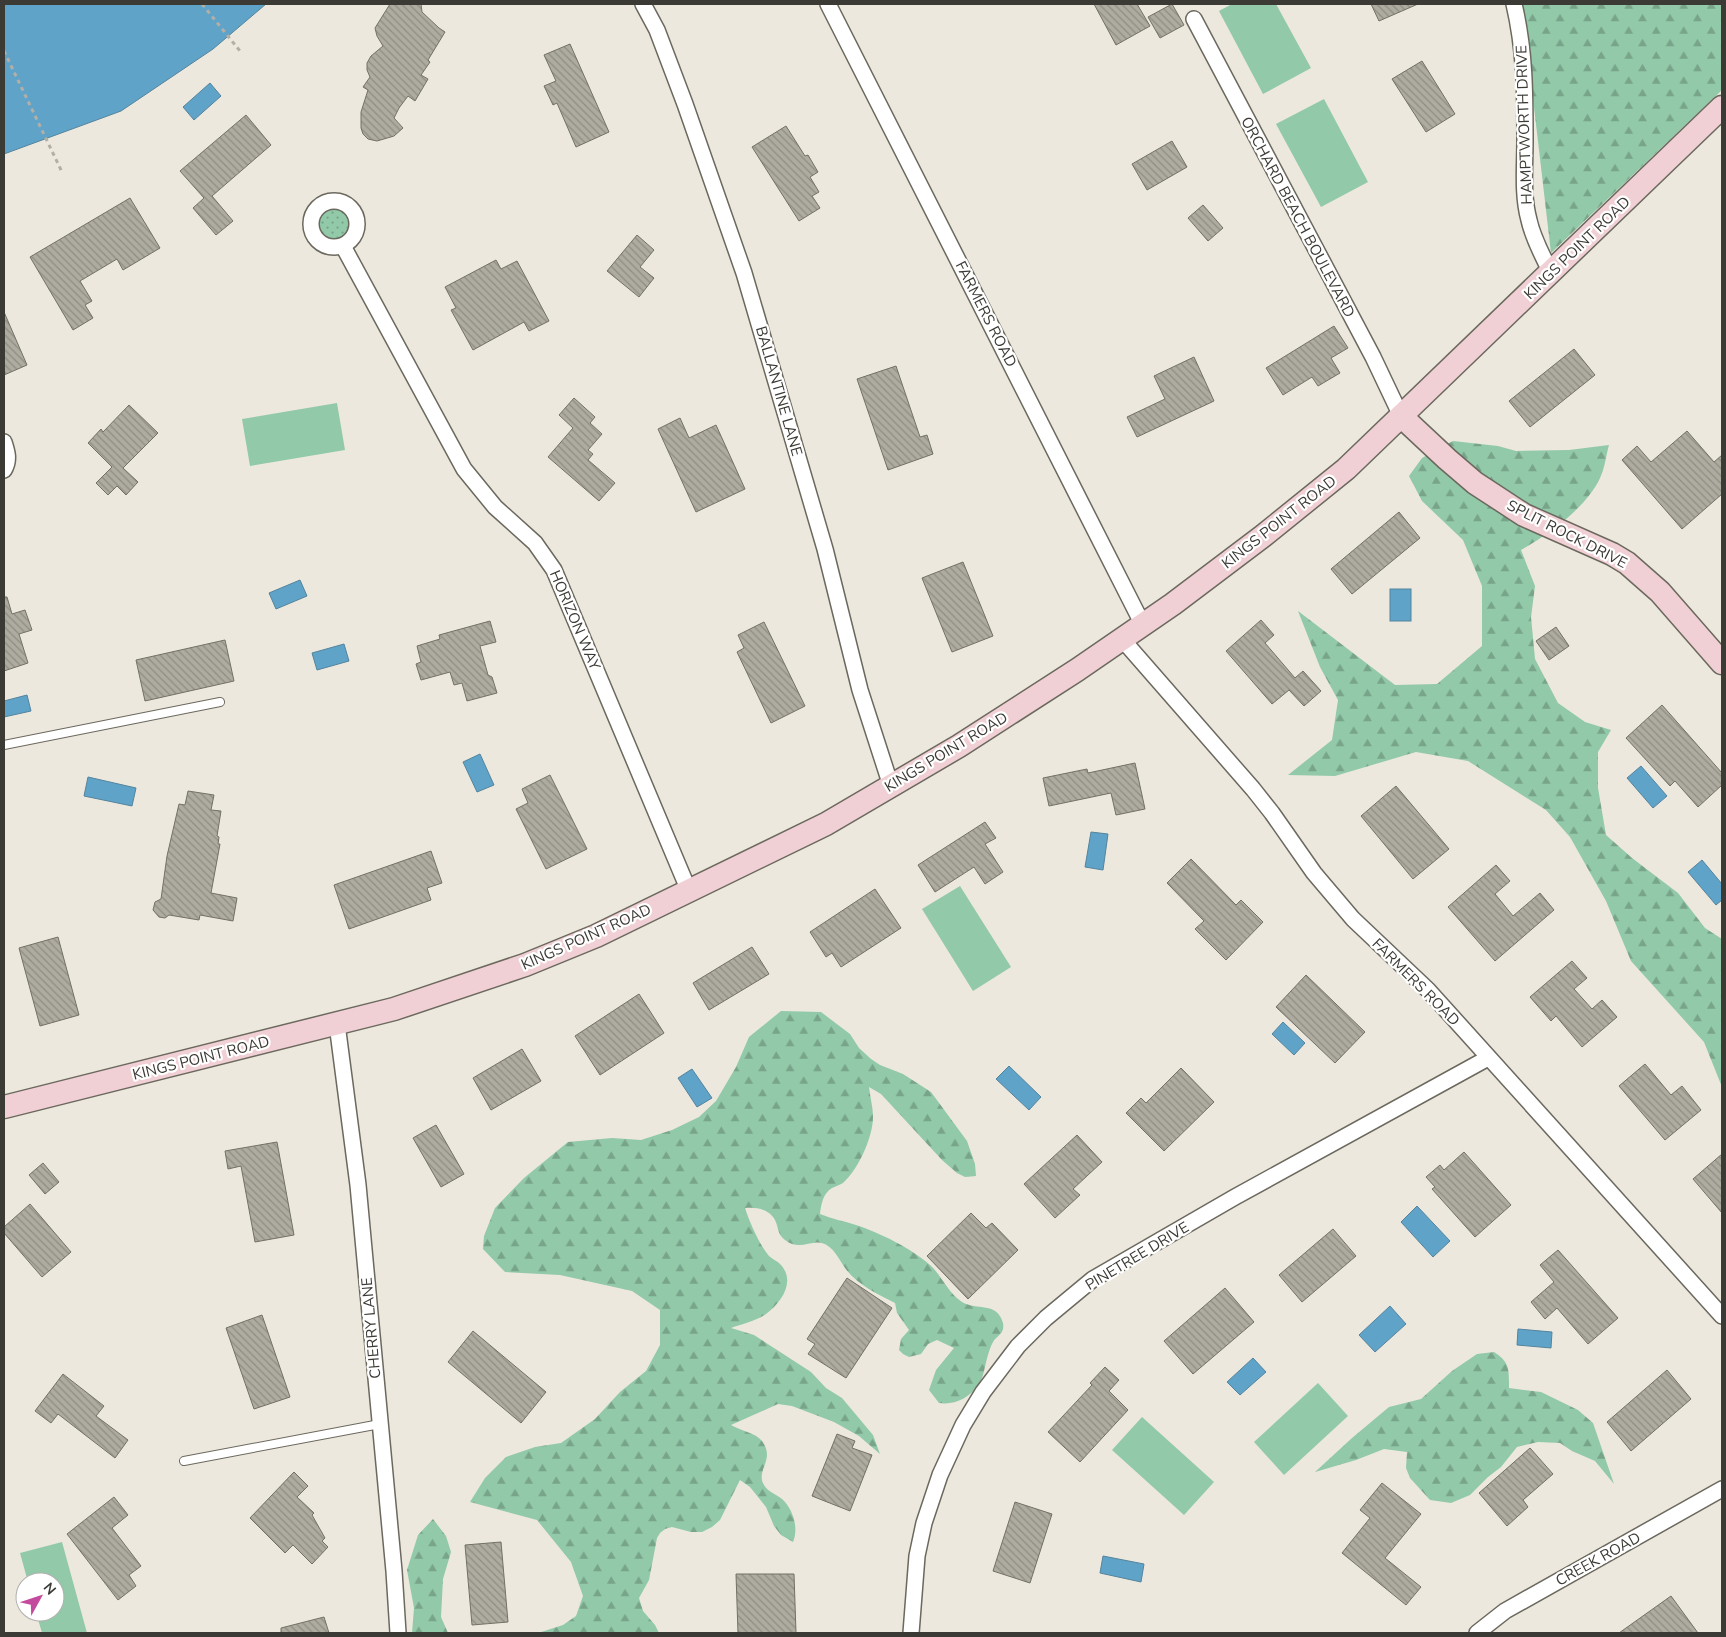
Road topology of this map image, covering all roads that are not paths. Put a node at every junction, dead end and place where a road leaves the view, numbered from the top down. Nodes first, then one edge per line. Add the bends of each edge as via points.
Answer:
1 (643, 4) edge
2 (828, 4) edge
3 (1514, 4) edge
4 (1194, 19) dead end
5 (1722, 107) edge
6 (343, 246) dead end
7 (1551, 273) junction
8 (1402, 416) junction
9 (4, 442) edge
10 (4, 470) edge
11 (1143, 625) junction
12 (1122, 639) junction
13 (1722, 664) edge
14 (220, 702) dead end
15 (4, 745) edge
16 (891, 786) junction
17 (689, 891) junction
18 (337, 1024) junction
19 (1488, 1058) junction
20 (4, 1107) edge
21 (1722, 1316) edge
22 (380, 1424) junction
23 (184, 1461) dead end
24 (1722, 1489) edge
25 (398, 1633) edge
26 (911, 1633) edge
27 (1477, 1633) edge

1 - 16 street, BALLANTINE LANE via 657,30 685,104 744,273 825,549 860,690
2 - 11 street, FARMERS ROAD
3 - 7 street, HAMPTWORTH DRIVE via 1525,79 1528,219
4 - 8 street, ORCHARD BEACH BOULEVARD
5 - 7 main road, KINGS POINT ROAD
6 - 17 street, HORIZON WAY via 464,469 495,507 535,543 554,570
7 - 8 main road, KINGS POINT ROAD
8 - 11 main road, KINGS POINT ROAD via 1314,496
8 - 13 main road, SPLIT ROCK DRIVE via 1475,483 1524,515 1627,563 1660,592
9 - 10 street via 8,453
11 - 12 main road, KINGS POINT ROAD
12 - 16 main road, KINGS POINT ROAD via 959,746
12 - 19 street, FARMERS ROAD via 1253,789 1314,874 1352,919 1428,990
14 - 15 lane
16 - 17 main road, KINGS POINT ROAD via 826,824
17 - 18 main road, KINGS POINT ROAD via 596,936 525,965 394,1009
18 - 20 main road, KINGS POINT ROAD
18 - 22 street, CHERRY LANE via 358,1185
19 - 21 street, FARMERS ROAD
19 - 26 street, PINETREE DRIVE via 1235,1197 1093,1280 1046,1318 1018,1346 983,1392 963,1425 940,1475 917,1556
22 - 23 lane
22 - 25 street, CHERRY LANE
24 - 27 street, CREEK ROAD via 1505,1611

